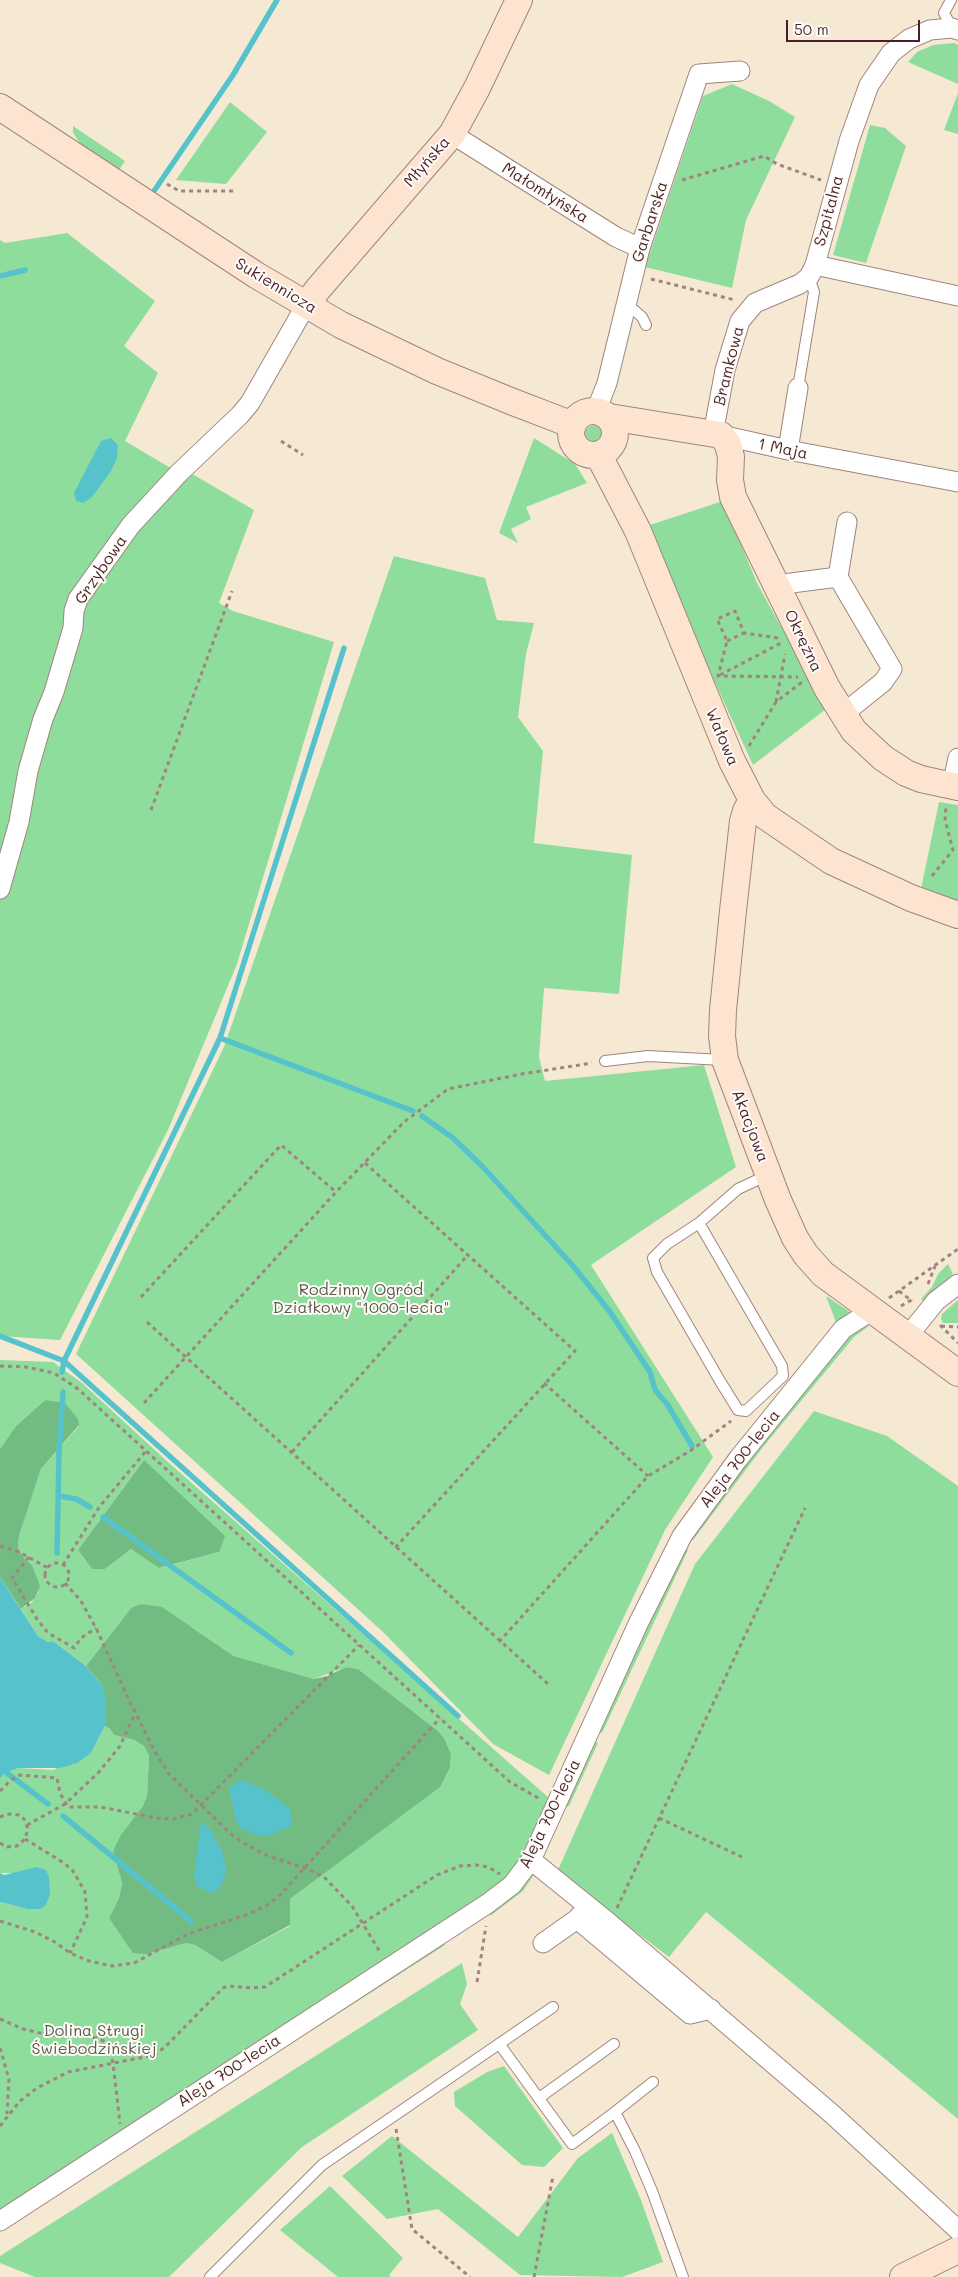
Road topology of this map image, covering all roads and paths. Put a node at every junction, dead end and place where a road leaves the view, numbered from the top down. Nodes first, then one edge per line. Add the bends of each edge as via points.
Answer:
1 (519, 0) edge
2 (951, 0) edge
3 (955, 29) edge
4 (740, 71) dead end
5 (0, 107) edge
6 (452, 134) junction
7 (665, 174) junction
8 (168, 184) dead end
9 (836, 185) junction
10 (234, 191) dead end
11 (640, 248) junction
12 (812, 271) junction
13 (633, 274) junction
14 (958, 296) edge
15 (726, 298) dead end
16 (306, 305) junction
17 (626, 308) junction
18 (646, 325) dead end
19 (798, 388) joint
20 (602, 414) junction
21 (573, 425) junction
22 (717, 434) junction
23 (281, 440) dead end
24 (791, 451) junction
25 (598, 454) junction
26 (303, 455) dead end
27 (958, 482) edge
28 (848, 522) dead end
29 (838, 576) junction
30 (776, 585) junction
31 (232, 591) dead end
32 (744, 633) junction
33 (727, 641) junction
34 (786, 649) dead end
35 (718, 676) junction
36 (782, 677) junction
37 (713, 679) dead end
38 (776, 702) junction
39 (843, 714) junction
40 (746, 751) dead end
41 (958, 758) edge
42 (955, 786) edge
43 (752, 800) junction
44 (151, 810) dead end
45 (945, 820) dead end
46 (932, 876) dead end
47 (0, 889) edge
48 (958, 915) edge
49 (725, 1060) junction
50 (605, 1061) joint
51 (365, 1163) junction
52 (768, 1175) junction
53 (336, 1192) junction
54 (699, 1223) junction
55 (958, 1249) edge
56 (468, 1256) junction
57 (935, 1266) junction
58 (958, 1284) edge
59 (899, 1291) dead end
60 (922, 1292) dead end
61 (917, 1296) dead end
62 (141, 1297) dead end
63 (883, 1310) junction
64 (147, 1322) dead end
65 (907, 1337) junction
66 (185, 1356) junction
67 (0, 1366) edge
68 (958, 1372) edge
69 (544, 1384) junction
70 (144, 1403) dead end
71 (746, 1411) junction
72 (146, 1451) junction
73 (292, 1452) junction
74 (648, 1476) junction
75 (805, 1508) dead end
76 (0, 1546) edge
77 (395, 1548) junction
78 (29, 1557) junction
79 (62, 1565) junction
80 (48, 1568) junction
81 (66, 1584) junction
82 (96, 1628) junction
83 (499, 1642) junction
84 (359, 1645) junction
85 (548, 1684) dead end
86 (136, 1713) junction
87 (440, 1718) junction
88 (0, 1791) edge
89 (64, 1802) junction
90 (201, 1806) junction
91 (555, 1807) junction
92 (0, 1817) edge
93 (659, 1818) junction
94 (27, 1825) junction
95 (25, 1839) junction
96 (0, 1842) edge
97 (742, 1857) dead end
98 (531, 1860) junction
99 (305, 1868) junction
100 (512, 1885) junction
101 (581, 1908) junction
102 (0, 1921) edge
103 (609, 1923) junction
104 (362, 1924) junction
105 (478, 1928) dead end
106 (543, 1943) dead end
107 (70, 1953) junction
108 (390, 1968) junction
109 (477, 1982) dead end
110 (553, 2007) dead end
111 (711, 2009) junction
112 (0, 2019) edge
113 (614, 2044) dead end
114 (500, 2045) junction
115 (0, 2048) edge
116 (114, 2063) junction
117 (653, 2082) dead end
118 (539, 2098) junction
119 (615, 2112) junction
120 (7, 2114) junction
121 (394, 2116) junction
122 (0, 2126) edge
123 (124, 2139) junction
124 (554, 2176) dead end
125 (0, 2221) edge
126 (958, 2230) edge
127 (958, 2250) edge
128 (958, 2264) edge
129 (210, 2277) edge
130 (470, 2277) edge
131 (534, 2277) edge
132 (683, 2277) edge
133 (903, 2277) edge
134 (930, 2277) edge

1 - 6 street, Młyńska
2 - 3 lane via 944,13
3 - 9 street, Szpitalna via 930,30 908,39 891,53 859,108
4 - 7 street, Garbarska via 699,74
5 - 16 street, Sukiennicza
6 - 11 street, Małomłyńska via 616,237
6 - 16 street, Młyńska
7 - 9 path via 684,181 764,156 777,164
7 - 11 street, Garbarska
8 - 10 path via 179,191
9 - 12 street, Szpitalna
11 - 13 street, Garbarska
12 - 14 street
12 - 19 lane, Szpitalna via 814,292
12 - 22 street, Bramkowa via 792,289 755,303 740,321 725,370
13 - 15 path
13 - 17 street, Garbarska
16 - 21 street, Sukiennicza via 437,371
16 - 47 street, Grzybowa via 250,403 131,526 78,599 73,628 28,771 19,822
17 - 18 lane via 634,310
17 - 20 street, Garbarska
19 - 24 street, Szpitalna
20 - 21 street via 584,413
20 - 22 street, 1 Maja
20 - 25 street via 615,428 615,436 609,448
21 - 25 street via 573,442 577,448
22 - 24 street, 1 Maja
22 - 30 street, Okrężna via 728,444 733,497
23 - 26 path
24 - 27 street, 1 Maja
25 - 43 street, Wałowa via 639,534 732,761
28 - 29 street
29 - 30 street
29 - 39 street via 892,669 883,682
30 - 39 street, Okrężna via 826,688
31 - 44 path
32 - 33 path
32 - 33 path via 735,611 718,619
32 - 35 path via 787,640
33 - 35 path
34 - 36 path
35 - 36 path
35 - 37 path
36 - 38 path
36 - 38 path via 809,678
38 - 40 path
39 - 42 street, Okrężna via 854,731 883,758 921,779
41 - 42 street
43 - 48 street, Wałowa via 765,816 831,861
43 - 49 street, Akacjowa via 743,821 733,911 722,1036
45 - 46 path via 952,850
49 - 50 lane via 648,1056
49 - 52 street, Akacjowa
50 - 51 path via 448,1089 404,1122
51 - 53 path
51 - 56 path
52 - 54 lane via 738,1190
52 - 63 street, Akacjowa via 786,1220 806,1255 822,1274
53 - 62 path via 281,1145
53 - 66 path
54 - 71 lane via 782,1366 783,1376
54 - 71 lane via 667,1244 653,1258 657,1272 738,1410
55 - 57 path
56 - 69 path via 575,1351
56 - 73 path
57 - 59 path
57 - 60 path
58 - 65 street via 936,1301
61 - 63 path
63 - 65 street, Akacjowa
63 - 91 street, Aleja 700-lecia via 843,1329 738,1459 682,1536
64 - 66 path
65 - 68 street, Akacjowa
66 - 70 path
66 - 73 path
67 - 72 path via 26,1367 66,1379
69 - 74 path
69 - 77 path
71 - 74 path
72 - 79 path via 100,1506
72 - 84 path
73 - 77 path
74 - 83 path
75 - 93 path
76 - 78 path
77 - 83 path
78 - 80 path
78 - 82 path via 12,1578 48,1633 74,1648 81,1638
79 - 80 path via 53,1564
79 - 81 path via 69,1574
80 - 81 path via 46,1579 51,1585 59,1587
81 - 82 path via 81,1601
82 - 86 path
83 - 85 path
84 - 87 path
84 - 90 path
86 - 89 path via 120,1746 109,1760
86 - 90 path via 168,1774
87 - 91 path via 510,1782
87 - 99 path
88 - 89 path via 20,1775 57,1778
89 - 90 path via 72,1808 100,1807 174,1819 192,1814
89 - 94 path
90 - 99 path via 244,1844
91 - 98 street, Aleja 700-lecia
92 - 94 path via 19,1815
93 - 97 path
93 - 103 path
94 - 95 path
95 - 96 path via 12,1847
95 - 107 path via 64,1863 73,1871 85,1892 87,1917
98 - 100 street, Aleja 700-lecia
98 - 101 street
99 - 104 path via 324,1877 340,1891
99 - 107 path via 269,1904 188,1934 134,1963 112,1966
100 - 104 path via 488,1867 460,1866 437,1875
100 - 108 street, Aleja 700-lecia
101 - 103 street
101 - 106 street
101 - 111 street via 690,2014
102 - 107 path via 36,1932
103 - 111 street
104 - 108 path
104 - 116 path via 265,1986 223,1988 155,2055
105 - 109 path via 486,1923
108 - 123 street, Aleja 700-lecia
110 - 114 lane
111 - 126 street
112 - 116 path via 48,2035 102,2040 109,2047
113 - 118 lane
114 - 118 lane
114 - 121 lane
115 - 120 path via 9,2079
116 - 120 path via 60,2076 37,2088
116 - 123 path via 117,2116
117 - 119 lane
118 - 119 lane via 572,2144
119 - 132 lane via 652,2191
120 - 122 path
121 - 129 lane via 322,2165
121 - 130 path via 412,2229
123 - 125 street, Aleja 700-lecia
124 - 131 path
127 - 133 street
128 - 134 street

